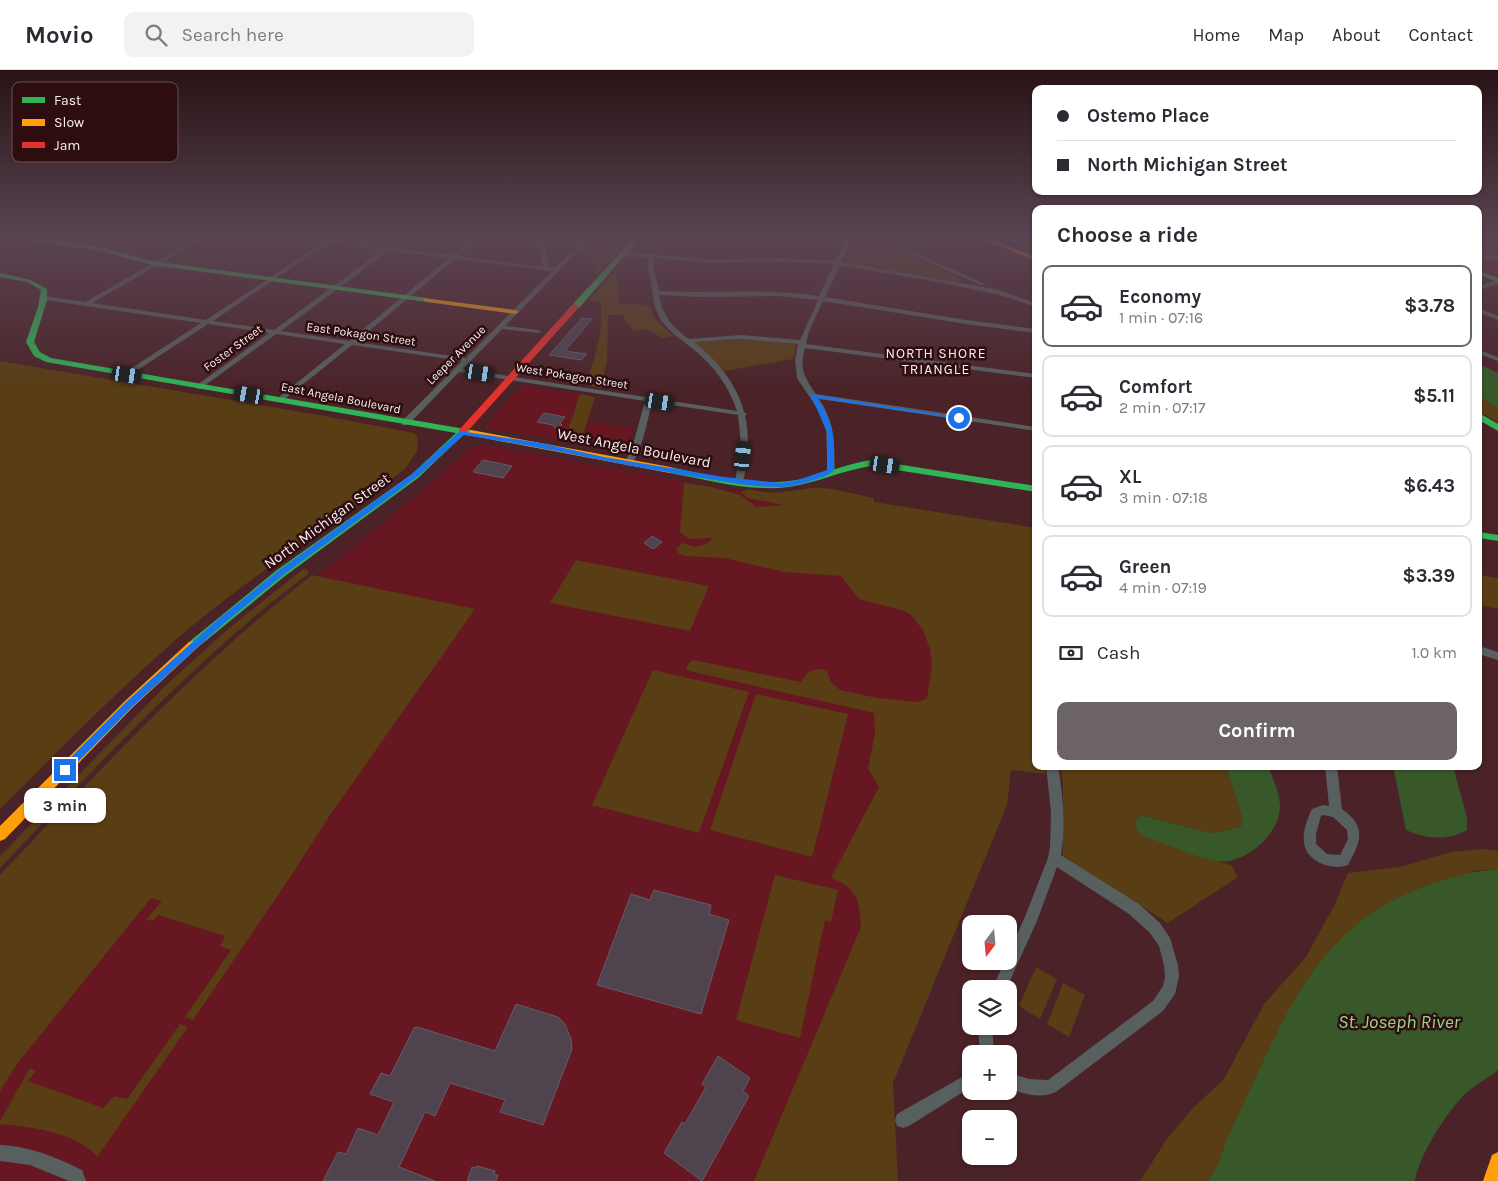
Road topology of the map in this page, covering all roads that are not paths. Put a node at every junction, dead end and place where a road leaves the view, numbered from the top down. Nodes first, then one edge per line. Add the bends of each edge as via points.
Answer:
1 (44, 291) edge
2 (109, 291) edge
3 (253, 291) edge
4 (330, 291) edge
5 (362, 291) edge
6 (413, 291) edge
7 (536, 291) edge
8 (590, 291) edge
9 (655, 291) edge
10 (824, 291) edge
11 (987, 291) edge
12 (994, 291) edge
13 (999, 293) junction
14 (656, 294) junction
15 (406, 297) junction
16 (45, 298) junction
17 (821, 298) junction
18 (86, 304) junction
19 (1032, 304) edge
20 (1482, 311) edge
21 (515, 312) junction
22 (1498, 318) edge
23 (206, 322) junction
24 (500, 327) junction
25 (1032, 330) edge
26 (274, 332) junction
27 (538, 332) dead end
28 (686, 341) junction
29 (801, 343) junction
30 (350, 344) junction
31 (1482, 353) edge
32 (1498, 359) edge
33 (467, 360) junction
34 (457, 370) junction
35 (127, 375) junction
36 (1032, 375) edge
37 (513, 378) junction
38 (200, 386) junction
39 (812, 396) junction
40 (281, 400) junction
41 (649, 400) junction
42 (742, 414) junction
43 (1482, 418) edge
44 (405, 423) junction
45 (1032, 428) edge
46 (1498, 428) edge
47 (463, 433) junction
48 (628, 464) junction
49 (830, 471) junction
50 (739, 482) junction
51 (1032, 488) edge
52 (1482, 535) edge
53 (1498, 538) edge
54 (1482, 651) edge
55 (1498, 656) edge
56 (1053, 770) edge
57 (1331, 770) edge
58 (1336, 812) junction
59 (0, 835) edge
60 (1054, 858) junction
61 (1002, 980) edge
62 (1017, 1084) edge
63 (962, 1085) edge
64 (903, 1120) dead end
65 (0, 1153) edge
66 (1498, 1161) edge
67 (78, 1181) edge
68 (1492, 1181) edge

1 - 16 main road
2 - 18 street
3 - 23 street
4 - 26 street, Foster Street
5 - 15 main road
6 - 15 street
7 - 21 street, Leeper Avenue
8 - 37 main road, North Michigan Street
9 - 14 street
10 - 17 street
11 - 13 street
12 - 13 street
13 - 19 street
14 - 17 street via 778,294
14 - 28 street via 662,316
15 - 21 main road
15 - 30 street
16 - 18 street, East Pokagon Street
16 - 35 main road, East Angela Boulevard via 30,339 34,351 58,363
17 - 25 street
17 - 29 street
18 - 23 street, East Pokagon Street
20 - 22 street
21 - 24 street, Leeper Avenue
23 - 26 street, East Pokagon Street
23 - 35 street
24 - 27 street
24 - 33 street, Leeper Avenue
26 - 30 street, East Pokagon Street
26 - 38 street, Foster Street
28 - 29 street via 756,337
28 - 42 street via 721,371 736,396
29 - 36 street
29 - 39 street via 798,360 801,378
30 - 33 street, East Pokagon Street
30 - 40 street
31 - 32 street
33 - 34 street, Leeper Avenue
34 - 37 street, West Pokagon Street
34 - 44 street, Leeper Avenue
35 - 38 main road, East Angela Boulevard
37 - 41 street, West Pokagon Street
37 - 47 main road, North Michigan Street
38 - 40 main road, East Angela Boulevard
39 - 45 street
39 - 49 street via 830,431
40 - 44 main road, East Angela Boulevard
41 - 42 street, West Pokagon Street
41 - 48 street via 636,448
42 - 50 street via 745,438
43 - 46 main road
44 - 47 main road, East Angela Boulevard
47 - 48 main road, West Angela Boulevard via 541,445
47 - 59 main road, North Michigan Street via 415,476 281,573 207,633 129,704
48 - 50 main road, West Angela Boulevard
49 - 50 main road, West Angela Boulevard via 781,485
49 - 51 main road, West Angela Boulevard via 857,464 877,464
52 - 53 main road
54 - 55 street
56 - 60 street via 1058,810
57 - 58 street
58 - 58 street via 1349,820 1355,830 1355,841 1344,861 1336,862 1318,854 1309,840 1316,813 1323,810
60 - 61 street via 1030,921
60 - 62 street via 1134,908 1155,928 1171,965 1170,989 1158,1006 1051,1087 1035,1089
63 - 64 street
65 - 67 street via 43,1161 76,1176
66 - 68 main road

